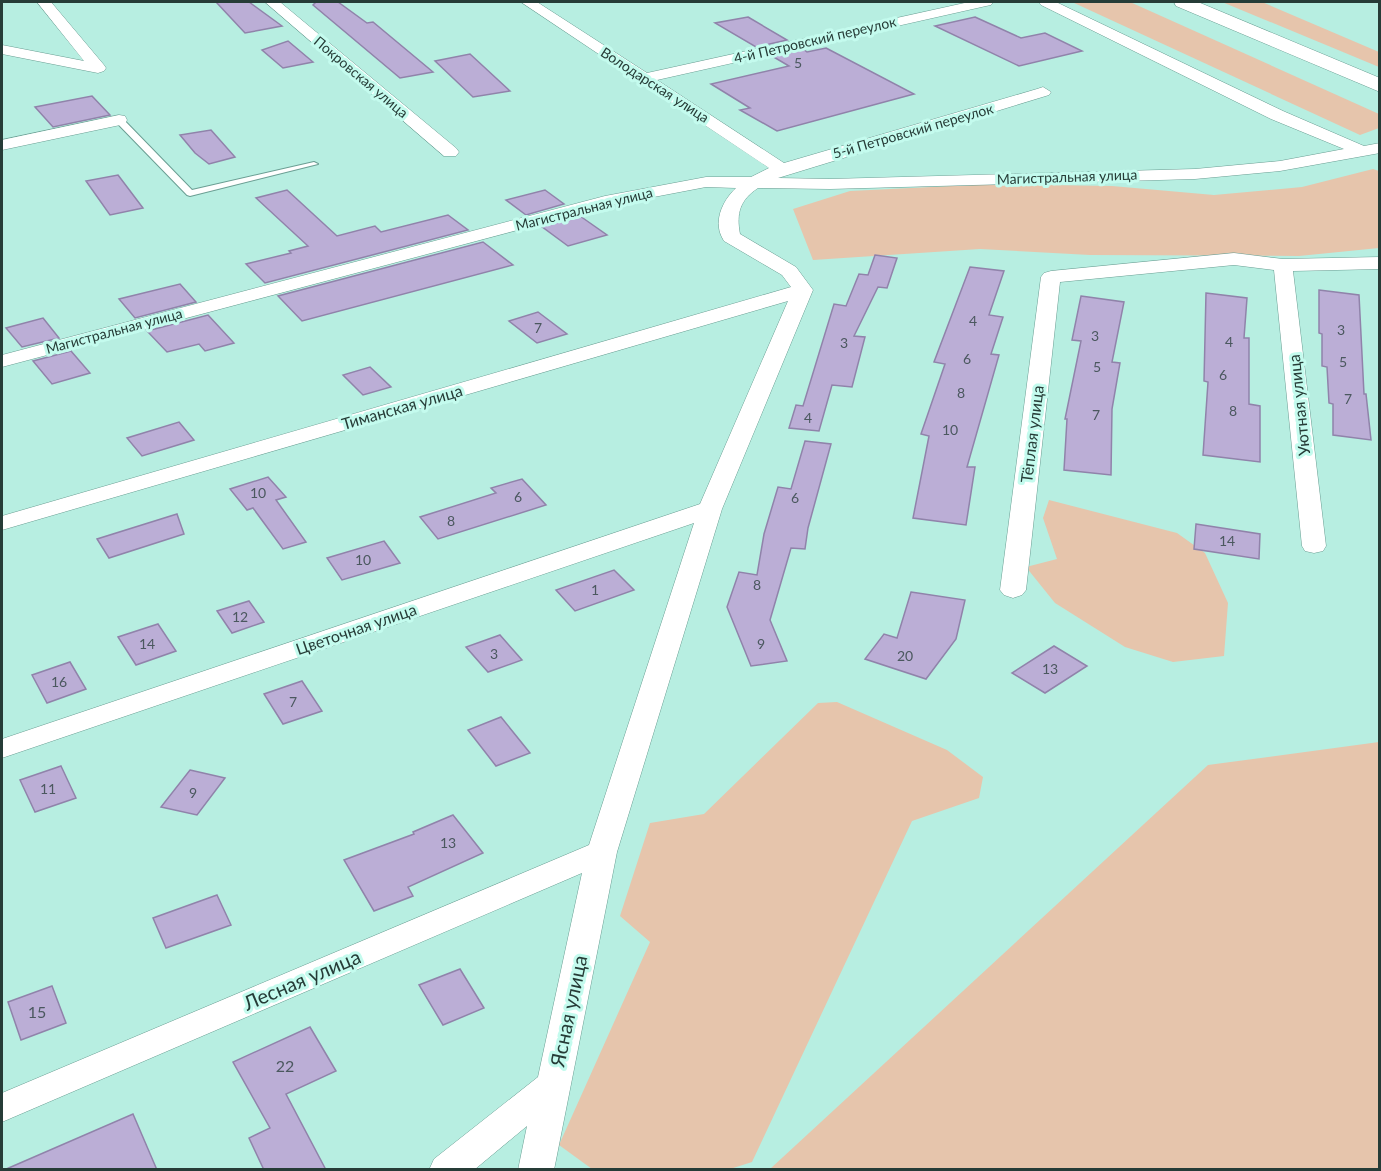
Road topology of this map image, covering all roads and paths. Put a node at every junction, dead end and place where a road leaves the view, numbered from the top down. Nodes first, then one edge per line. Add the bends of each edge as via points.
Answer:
1 (47, 2) edge
2 (272, 2) edge
3 (528, 2) edge
4 (986, 2) edge
5 (1046, 2) edge
6 (1183, 2) edge
7 (2, 50) edge
8 (645, 78) junction
9 (1380, 86) edge
10 (1043, 92) dead end
11 (119, 120) joint
12 (2, 145) edge
13 (1371, 150) edge
14 (450, 152) dead end
15 (314, 164) dead end
16 (782, 169) junction
17 (753, 183) junction
18 (1380, 263) edge
19 (1283, 265) junction
20 (803, 290) junction
21 (2, 361) edge
22 (710, 509) junction
23 (2, 524) edge
24 (1314, 546) dead end
25 (1013, 590) dead end
26 (2, 748) edge
27 (602, 852) junction
28 (554, 1084) junction
29 (2, 1108) edge
30 (447, 1170) edge
31 (536, 1170) edge

1 - 7 street via 98,68
2 - 14 street, Покровская улица
3 - 8 street, Володарская улица
4 - 8 street, 4-й Петровский переулок
5 - 13 street via 1277,115
6 - 9 main road
8 - 16 street, Володарская улица
10 - 16 street, 5-й Петровский переулок
11 - 12 street
11 - 15 lane via 190,193
13 - 17 street, Магистральная улица via 1280,166 1195,174
16 - 17 street, 5-й Петровский переулок
17 - 20 street via 728,207 726,221 731,237 789,271
17 - 21 street, Магистральная улица via 706,182 611,200
18 - 19 street
19 - 24 street, Уютная улица
19 - 25 street, Тёплая улица via 1234,259 1051,277
20 - 22 street, Ясная улица
20 - 23 street, Тиманская улица
22 - 26 street, Цветочная улица
22 - 27 street, Ясная улица
27 - 28 street, Ясная улица
27 - 29 street, Лесная улица
28 - 30 street
28 - 31 street, Ясная улица

